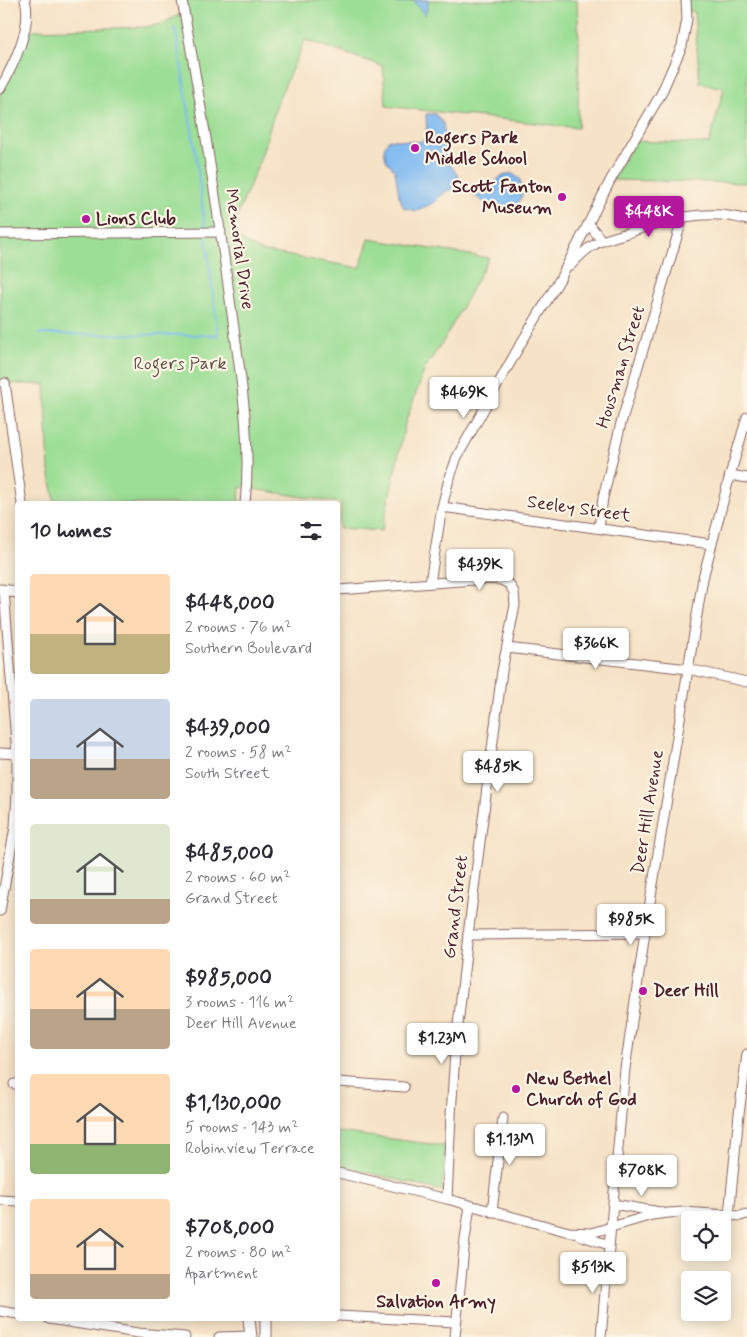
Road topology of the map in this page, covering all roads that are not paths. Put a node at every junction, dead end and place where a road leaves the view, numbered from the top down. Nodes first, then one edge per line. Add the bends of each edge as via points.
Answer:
1 (25, 0) edge
2 (182, 0) edge
3 (686, 0) edge
4 (0, 90) edge
5 (683, 217) junction
6 (747, 220) edge
7 (588, 224) junction
8 (221, 232) junction
9 (0, 234) edge
10 (602, 241) junction
11 (560, 279) junction
12 (5, 383) dead end
13 (747, 417) edge
14 (730, 475) junction
15 (747, 478) edge
16 (22, 501) edge
17 (245, 501) edge
18 (442, 506) junction
19 (599, 528) junction
20 (711, 544) junction
21 (430, 583) junction
22 (2, 590) edge
23 (340, 590) edge
24 (15, 592) edge
25 (507, 648) junction
26 (688, 669) junction
27 (747, 682) edge
28 (15, 732) edge
29 (0, 753) edge
30 (15, 754) edge
31 (15, 827) edge
32 (0, 911) edge
33 (645, 933) junction
34 (468, 935) junction
35 (747, 1054) edge
36 (340, 1082) edge
37 (404, 1087) dead end
38 (503, 1118) dead end
39 (340, 1173) edge
40 (447, 1198) junction
41 (0, 1200) edge
42 (15, 1200) edge
43 (613, 1204) junction
44 (470, 1206) junction
45 (729, 1211) edge
46 (492, 1212) junction
47 (681, 1212) edge
48 (668, 1213) junction
49 (747, 1214) edge
50 (731, 1216) edge
51 (612, 1227) junction
52 (569, 1232) junction
53 (609, 1245) junction
54 (0, 1311) edge
55 (15, 1314) edge
56 (340, 1316) edge
57 (62, 1321) edge
58 (249, 1321) edge
59 (266, 1321) edge
60 (456, 1322) junction
61 (251, 1336) edge
62 (185, 1337) edge
63 (219, 1337) edge
64 (266, 1337) edge
65 (455, 1337) edge
66 (601, 1337) edge

1 - 4 street via 27,19 24,34
2 - 8 street, Memorial Drive
3 - 7 street via 686,28 673,68
5 - 6 street via 721,215
5 - 10 street
5 - 19 street, Housman Street via 621,423
7 - 10 street
7 - 11 street
8 - 9 street
8 - 17 street, Memorial Drive via 245,414
10 - 11 street via 583,252
11 - 18 street via 466,440 453,467
12 - 16 street
13 - 14 street, Deer Hill Avenue
14 - 15 street
14 - 20 street, Deer Hill Avenue
18 - 19 street, Seeley Street
18 - 21 street
19 - 20 street, Seeley Street
20 - 26 street, Deer Hill Avenue
21 - 23 street
21 - 25 street, Grand Street via 488,579 509,584 514,592 515,605
22 - 24 main road
22 - 28 street
25 - 26 street
25 - 34 street, Grand Street
26 - 27 street
26 - 33 street, Deer Hill Avenue
29 - 30 street
31 - 32 street
33 - 34 street
33 - 43 street, Deer Hill Avenue via 626,1060
34 - 40 street, Grand Street via 455,1052
35 - 45 street
36 - 37 street
38 - 46 street
39 - 40 street
40 - 44 street
41 - 42 street
43 - 48 street
43 - 51 street, Deer Hill Avenue
44 - 46 street
44 - 60 street
46 - 52 street
47 - 48 street
48 - 51 street
49 - 50 street
51 - 52 street via 591,1233
51 - 53 street, Deer Hill Avenue
52 - 53 street
53 - 66 street, Deer Hill Avenue
54 - 55 street
56 - 60 street
57 - 62 street
58 - 61 main road
59 - 64 main road
60 - 65 street
61 - 63 street

